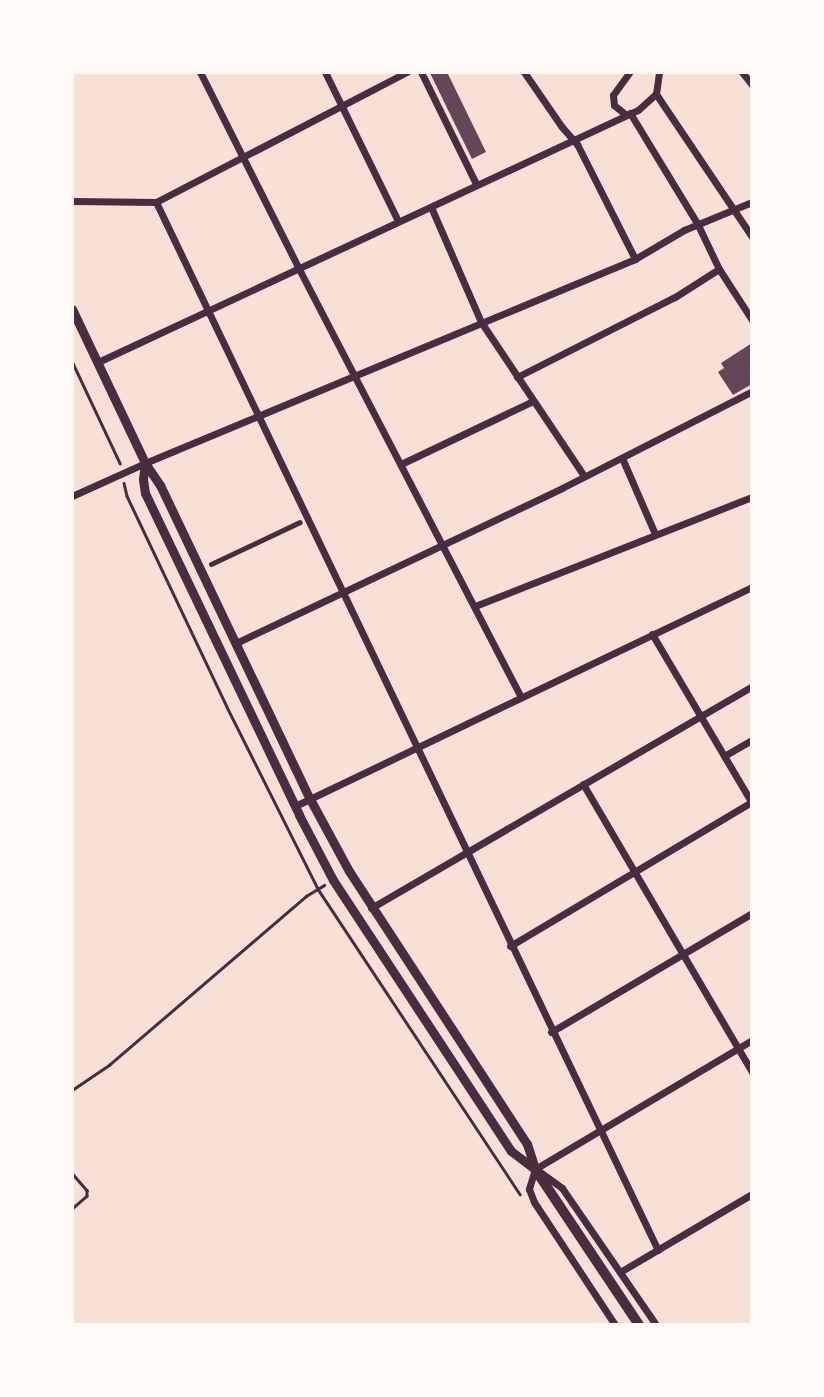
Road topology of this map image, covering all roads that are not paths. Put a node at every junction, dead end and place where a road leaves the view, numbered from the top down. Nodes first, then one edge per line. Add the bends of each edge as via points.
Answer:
1 (200, 72) edge
2 (325, 72) edge
3 (407, 72) edge
4 (421, 72) edge
5 (524, 72) edge
6 (630, 72) edge
7 (742, 72) edge
8 (657, 73) edge
9 (752, 85) edge
10 (656, 94) junction
11 (614, 105) junction
12 (342, 106) junction
13 (627, 114) junction
14 (603, 124) junction
15 (573, 139) junction
16 (243, 158) junction
17 (476, 184) junction
18 (72, 201) edge
19 (156, 202) junction
20 (752, 202) edge
21 (430, 207) junction
22 (734, 210) junction
23 (398, 221) junction
24 (698, 225) junction
25 (752, 237) edge
26 (635, 259) junction
27 (299, 269) junction
28 (719, 269) junction
29 (72, 309) edge
30 (208, 310) junction
31 (752, 320) edge
32 (481, 322) junction
33 (98, 362) junction
34 (355, 376) junction
35 (517, 377) junction
36 (752, 391) edge
37 (533, 401) junction
38 (258, 416) junction
39 (622, 458) junction
40 (145, 463) junction
41 (401, 464) junction
42 (584, 476) junction
43 (72, 496) edge
44 (752, 497) edge
45 (300, 522) dead end
46 (655, 534) junction
47 (443, 544) junction
48 (211, 564) dead end
49 (752, 587) edge
50 (343, 594) junction
51 (475, 606) junction
52 (652, 635) junction
53 (236, 643) junction
54 (752, 686) edge
55 (521, 697) junction
56 (700, 715) junction
57 (752, 740) edge
58 (417, 748) junction
59 (724, 756) junction
60 (583, 784) junction
61 (310, 799) junction
62 (752, 803) edge
63 (295, 806) junction
64 (466, 853) junction
65 (635, 871) junction
66 (350, 906) junction
67 (371, 908) junction
68 (752, 913) edge
69 (510, 946) junction
70 (682, 954) junction
71 (551, 1031) junction
72 (752, 1040) edge
73 (738, 1048) junction
74 (752, 1072) edge
75 (599, 1131) junction
76 (535, 1169) junction
77 (752, 1194) edge
78 (657, 1250) junction
79 (620, 1272) junction
80 (615, 1325) edge
81 (639, 1325) edge
82 (656, 1325) edge

1 - 16 street
2 - 12 street
3 - 12 street
4 - 17 street
5 - 15 street
6 - 11 street via 615,91
7 - 9 street
8 - 10 street
10 - 13 street via 639,110
10 - 22 street
11 - 13 street
11 - 14 street
12 - 16 street
12 - 23 street
13 - 14 street
13 - 24 street
14 - 15 street
15 - 17 street
15 - 26 street
16 - 19 street
16 - 27 street
17 - 21 street
18 - 19 street
19 - 30 street
20 - 22 street
21 - 23 street
21 - 32 street
22 - 24 street
22 - 25 street
23 - 27 street
24 - 26 street
24 - 28 street
26 - 32 street
27 - 30 street
27 - 34 street
28 - 31 street
28 - 35 street via 676,297
29 - 33 street
30 - 33 street
30 - 38 street
32 - 34 street
32 - 35 street
33 - 40 street
34 - 38 street
34 - 41 street
35 - 37 street
36 - 39 street
37 - 41 street
37 - 42 street
38 - 40 street
38 - 50 street
39 - 42 street
39 - 46 street
40 - 43 street
40 - 53 street
40 - 63 street via 145,493
41 - 47 street
42 - 47 street
44 - 46 street
45 - 48 street
46 - 51 street
47 - 50 street
47 - 51 street
49 - 52 street
50 - 53 street
50 - 58 street
51 - 55 street
52 - 55 street
52 - 56 street
53 - 61 street
54 - 56 street
55 - 58 street
56 - 59 street
56 - 60 street
57 - 59 street
58 - 61 street
58 - 64 street
59 - 62 street
60 - 64 street
60 - 65 street
61 - 63 street
61 - 67 street
62 - 65 street
63 - 66 street
64 - 67 street
64 - 69 street
65 - 69 street
65 - 70 street
66 - 67 street via 362,911
66 - 76 street via 511,1151
67 - 76 street via 527,1144
68 - 70 street
69 - 71 street
70 - 71 street
70 - 73 street
71 - 75 street
72 - 73 street
73 - 74 street
73 - 75 street
75 - 76 street
75 - 78 street
76 - 79 street via 562,1188
76 - 80 street via 529,1189 534,1202
76 - 81 main road
77 - 78 street
78 - 79 street
79 - 82 street

